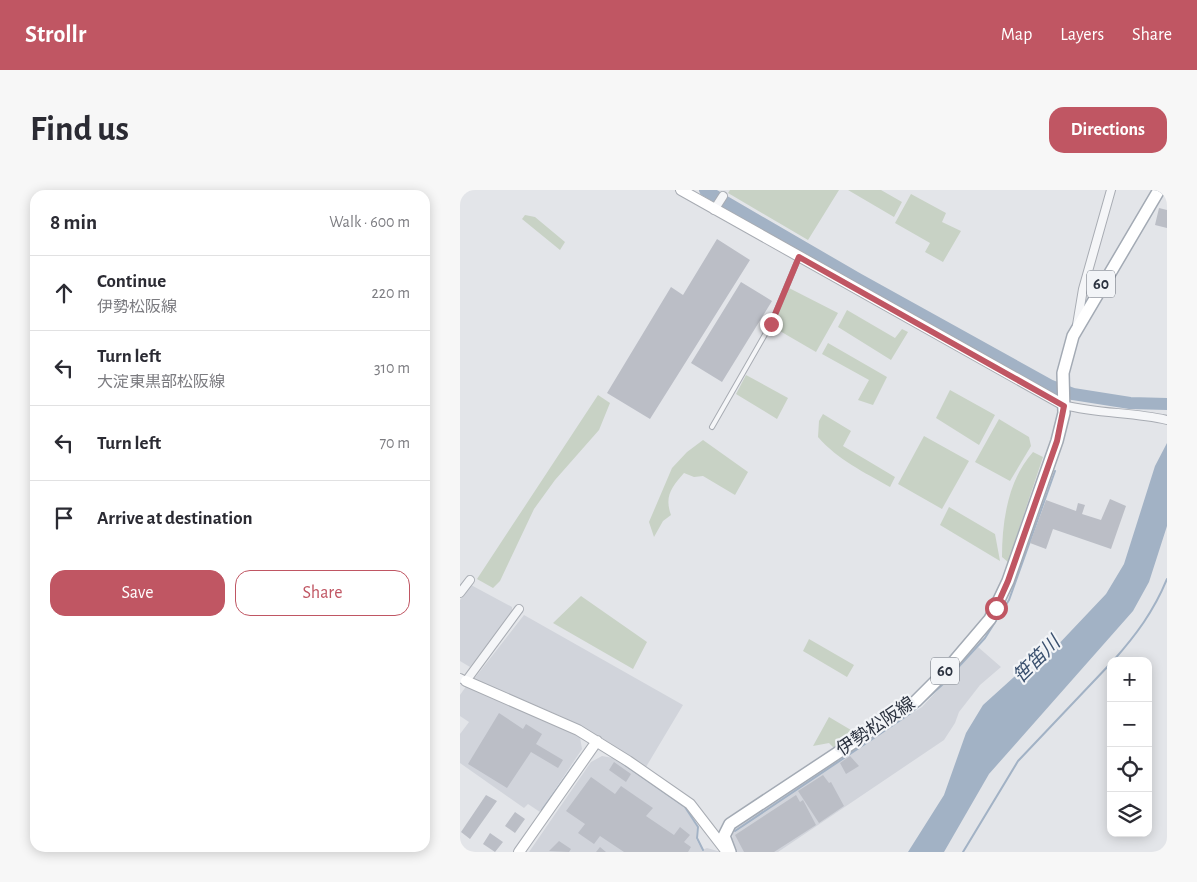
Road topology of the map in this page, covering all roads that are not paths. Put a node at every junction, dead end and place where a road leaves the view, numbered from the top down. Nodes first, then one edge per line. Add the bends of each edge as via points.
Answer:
1 (681, 190) edge
2 (1111, 190) edge
3 (1159, 190) edge
4 (723, 196) dead end
5 (716, 207) junction
6 (799, 257) junction
7 (1077, 327) junction
8 (1064, 395) junction
9 (1167, 420) edge
10 (712, 427) dead end
11 (470, 580) dead end
12 (460, 593) edge
13 (519, 609) dead end
14 (463, 679) edge
15 (597, 741) junction
16 (730, 824) junction
17 (706, 827) junction
18 (519, 852) edge
19 (728, 852) edge

1 - 5 street
2 - 7 street via 1083,289
3 - 7 main road, 伊勢松阪線 / 60
4 - 5 street
5 - 6 street
6 - 8 street
6 - 10 lane via 771,324
7 - 8 main road, 伊勢松阪線 / 60 via 1067,355
8 - 9 street via 1087,411
8 - 16 main road, 伊勢松阪線 / 60 via 1057,441 1008,581 996,608 981,630 916,701
11 - 12 street
13 - 14 street
14 - 15 street
15 - 17 street via 690,804
15 - 18 street
16 - 17 street via 714,830
16 - 19 main road via 724,836
17 - 19 street

